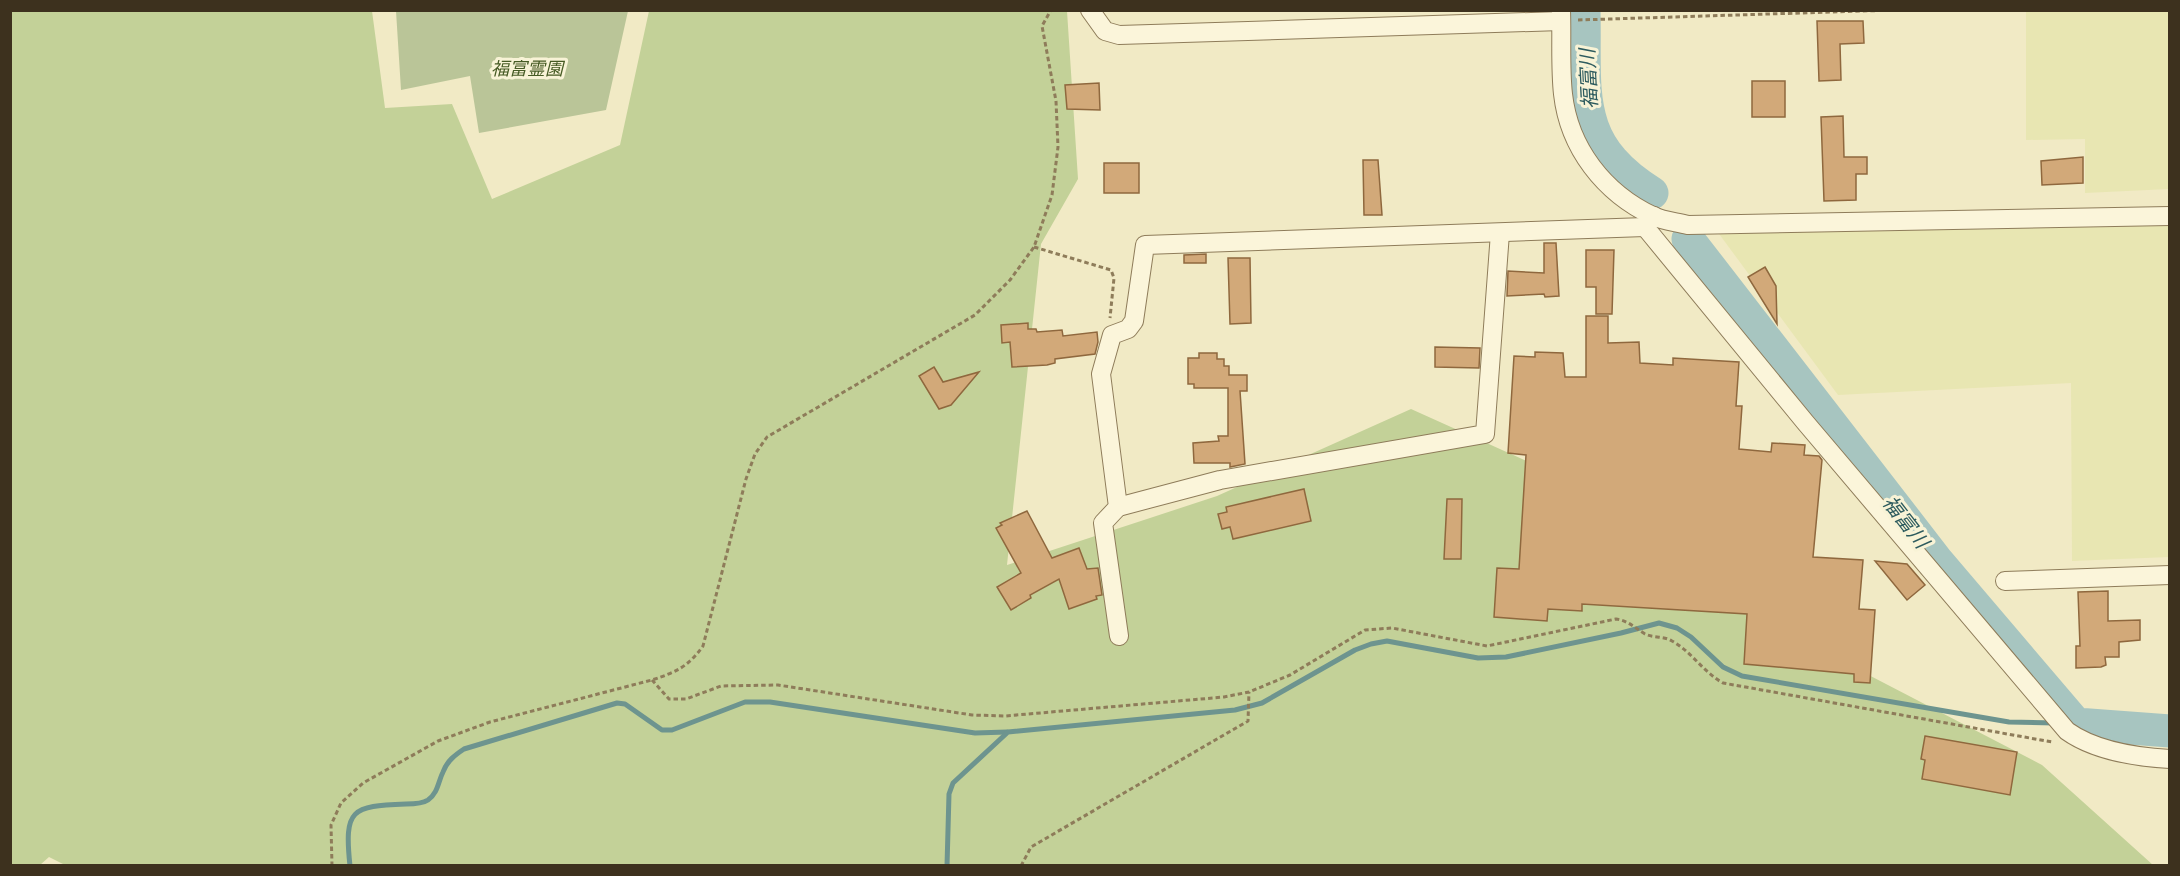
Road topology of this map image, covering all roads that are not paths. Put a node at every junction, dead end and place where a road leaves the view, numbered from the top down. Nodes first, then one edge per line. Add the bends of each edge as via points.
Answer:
1 (1090, 10) edge
2 (1566, 17) edge
3 (2169, 216) edge
4 (1649, 222) junction
5 (1500, 233) junction
6 (1118, 507) junction
7 (2169, 575) edge
8 (2005, 580) dead end
9 (1119, 636) dead end
10 (2169, 759) edge

1 - 2 street via 1106,31 1119,35
2 - 4 street via 1563,95 1572,130 1585,159 1615,193
3 - 4 street via 1688,225
4 - 5 street
4 - 10 street via 1805,422 2053,715 2073,735 2110,751
5 - 6 street via 1485,435 1220,480
5 - 6 street via 1145,245 1134,321 1128,329 1112,335 1101,374
6 - 9 street via 1103,523
7 - 8 street

